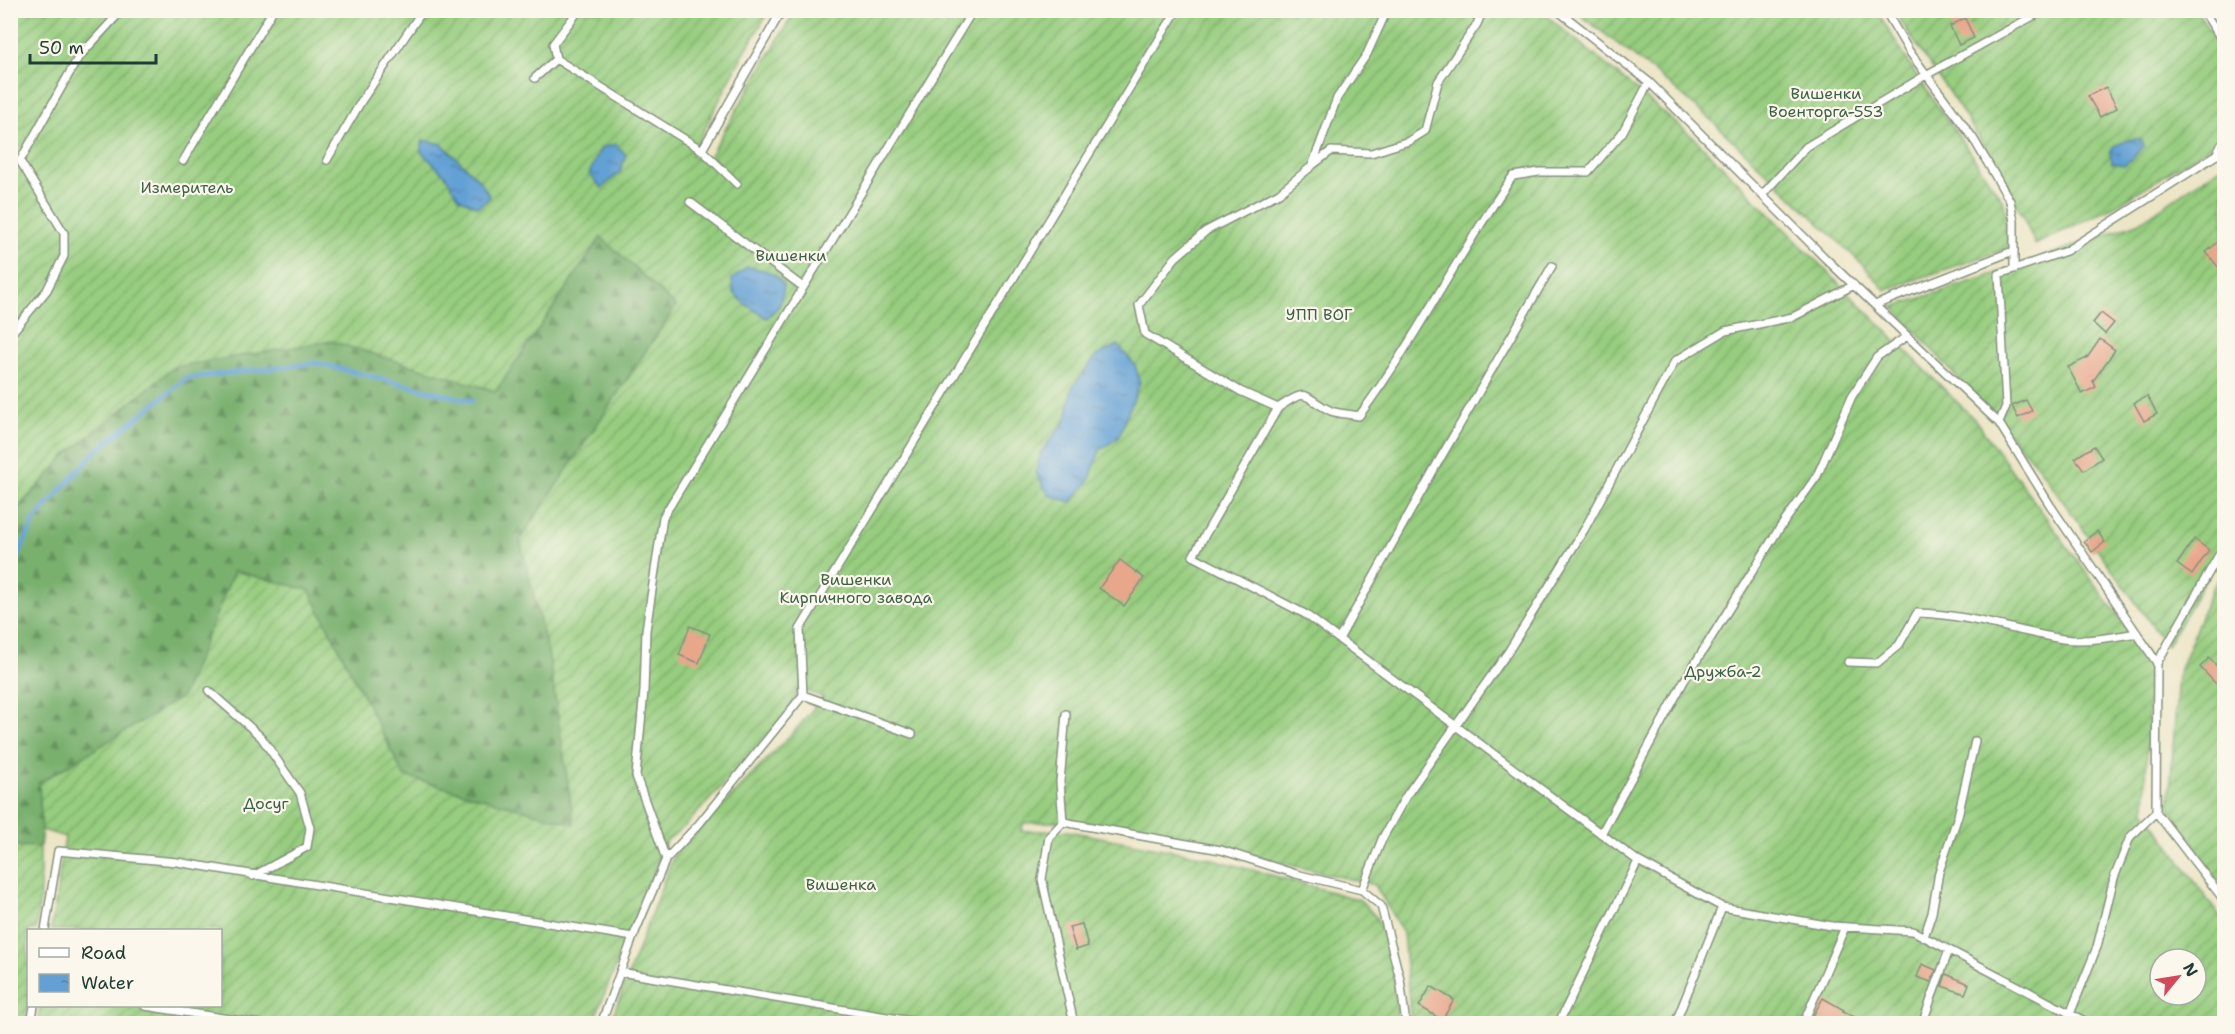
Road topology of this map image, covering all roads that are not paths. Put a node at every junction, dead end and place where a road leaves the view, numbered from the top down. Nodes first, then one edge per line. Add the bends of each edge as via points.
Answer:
1 (122, 10) edge
2 (273, 10) edge
3 (423, 10) edge
4 (579, 10) edge
5 (782, 10) edge
6 (973, 10) edge
7 (1177, 10) edge
8 (1387, 10) edge
9 (1483, 10) edge
10 (1557, 10) edge
11 (1885, 10) edge
12 (2044, 10) edge
13 (2203, 10) edge
14 (2224, 43) edge
15 (556, 59) junction
16 (1926, 75) junction
17 (535, 78) dead end
18 (1648, 82) junction
19 (702, 150) junction
20 (2223, 152) edge
21 (327, 160) dead end
22 (183, 161) dead end
23 (1312, 166) junction
24 (738, 184) dead end
25 (1762, 195) junction
26 (690, 202) dead end
27 (2013, 251) junction
28 (1552, 266) dead end
29 (2014, 269) junction
30 (1854, 285) junction
31 (803, 287) junction
32 (1875, 305) junction
33 (10, 335) edge
34 (1907, 336) junction
35 (1278, 408) junction
36 (1999, 423) junction
37 (2224, 546) edge
38 (2137, 633) junction
39 (1339, 639) junction
40 (1848, 662) dead end
41 (2157, 663) junction
42 (209, 691) dead end
43 (803, 695) junction
44 (1066, 714) dead end
45 (1457, 727) junction
46 (912, 734) dead end
47 (1975, 741) dead end
48 (2157, 812) junction
49 (1063, 822) junction
50 (1601, 834) junction
51 (666, 859) junction
52 (1638, 861) junction
53 (254, 876) junction
54 (1362, 890) junction
55 (2224, 900) edge
56 (1722, 907) junction
57 (1845, 927) junction
58 (45, 929) edge
59 (1923, 936) junction
60 (633, 937) junction
61 (1949, 950) junction
62 (620, 972) junction
63 (34, 1007) edge
64 (158, 1007) edge
65 (2071, 1013) junction
66 (31, 1023) edge
67 (261, 1023) edge
68 (601, 1023) edge
69 (928, 1023) edge
70 (1074, 1023) edge
71 (1406, 1023) edge
72 (1558, 1023) edge
73 (1675, 1023) edge
74 (1803, 1023) edge
75 (1922, 1023) edge
76 (2066, 1023) edge
77 (2090, 1023) edge

1 - 33 lane via 78,58 20,161 64,233 64,256 47,290
2 - 22 lane
3 - 21 lane
4 - 15 lane via 553,44
5 - 19 lane
6 - 31 lane
7 - 43 lane via 800,630
8 - 23 lane via 1367,54 1337,99
9 - 23 lane via 1438,82 1425,131 1409,141 1371,153 1331,151
10 - 18 lane
11 - 16 lane
12 - 16 lane
13 - 14 lane
15 - 17 lane
15 - 19 lane
16 - 25 lane via 1806,147
16 - 27 lane via 1973,138 2010,201
18 - 25 lane
18 - 35 lane via 1622,133 1588,172 1513,176 1386,380 1359,416 1332,411 1309,396 1296,395
19 - 24 lane
20 - 29 lane via 2066,251
23 - 35 lane via 1279,193 1206,231 1175,258 1139,305 1145,334 1240,392
25 - 30 lane
26 - 31 lane
27 - 29 lane
27 - 32 lane
28 - 39 lane
29 - 36 lane via 2000,274 2006,406
30 - 32 lane
30 - 45 lane via 1793,317 1725,331 1675,362 1584,531
31 - 51 lane via 663,517 646,630 636,776
32 - 34 lane
34 - 36 lane
34 - 50 lane via 1877,357 1852,396 1817,476 1777,531 1684,681
35 - 39 lane via 1193,556 1305,614
36 - 38 lane
37 - 41 lane
38 - 40 lane via 2065,639 1941,613 1917,613 1899,645 1877,663
38 - 41 lane
39 - 45 lane
41 - 48 lane
42 - 53 lane via 261,737 300,793 310,828 307,847
43 - 46 lane
43 - 51 lane
44 - 49 lane via 1060,782
45 - 50 lane
45 - 54 lane via 1406,796 1382,840
47 - 59 lane
48 - 55 lane
48 - 65 lane via 2130,837 2114,878 2097,947
49 - 54 lane via 1221,850
49 - 70 lane via 1049,837 1042,879
50 - 52 lane
51 - 60 lane
52 - 56 lane
52 - 72 lane
53 - 58 lane via 177,862 58,851
53 - 60 lane
54 - 71 lane via 1381,906 1400,979
56 - 57 lane
56 - 73 lane
57 - 59 lane via 1913,931
57 - 74 lane
59 - 61 lane
60 - 62 lane
61 - 65 lane
61 - 75 lane
62 - 68 lane
62 - 69 lane
63 - 66 lane
64 - 67 lane
65 - 76 lane
65 - 77 lane

